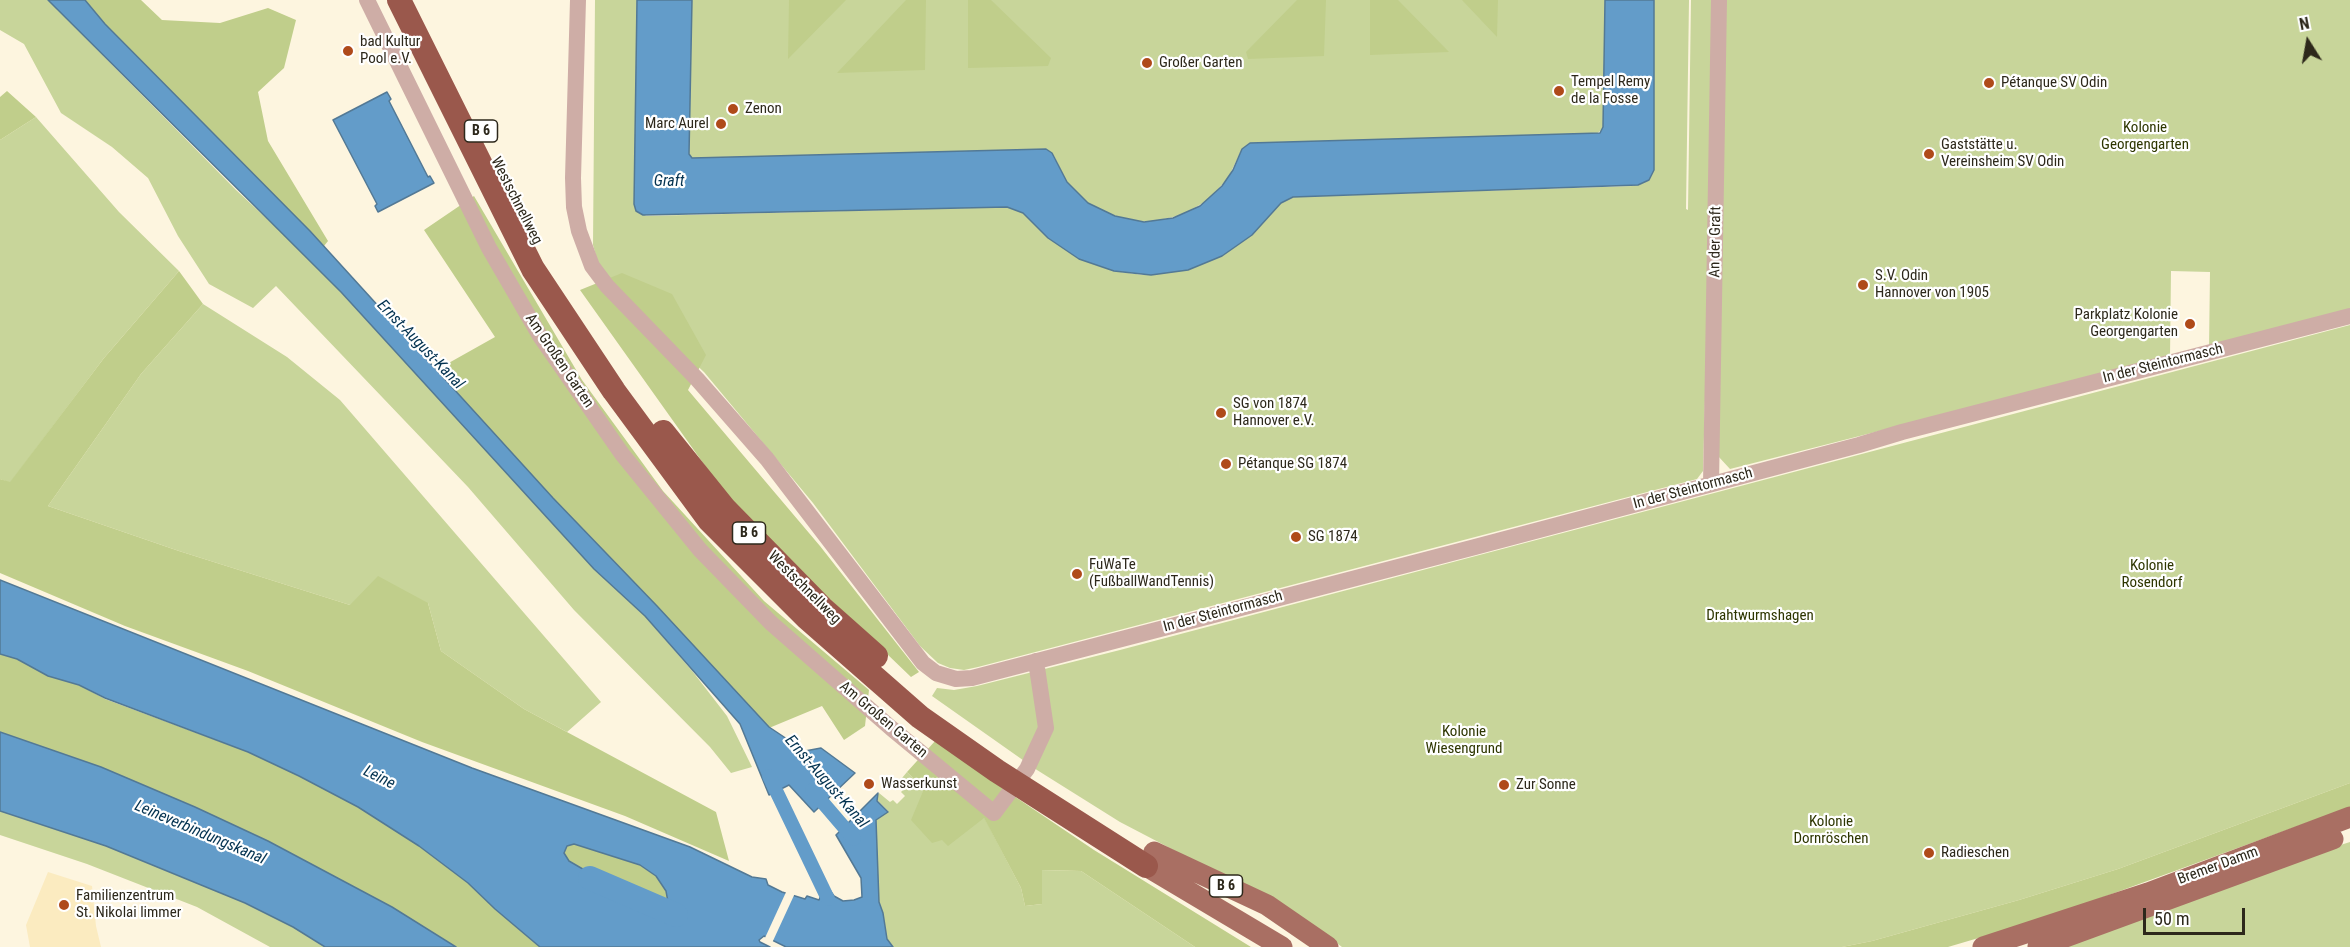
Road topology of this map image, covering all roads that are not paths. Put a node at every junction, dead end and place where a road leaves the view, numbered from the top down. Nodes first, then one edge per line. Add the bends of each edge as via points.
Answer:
1 (368, 0) edge
2 (399, 0) edge
3 (415, 0) edge
4 (578, 0) edge
5 (1719, 0) edge
6 (2350, 316) edge
7 (1711, 484) junction
8 (1036, 661) junction
9 (1001, 765) junction
10 (2350, 817) edge
11 (2350, 833) edge
12 (1150, 859) junction
13 (1282, 947) edge
14 (1328, 947) edge
15 (1983, 947) edge
16 (2038, 947) edge

1 - 8 street, Am Großen Garten via 489,248 540,336 622,454 700,550 771,623 994,813 1026,769 1046,728
2 - 9 highway, Westschnellweg / B 6 via 533,269 614,391 710,520 807,618 920,717
3 - 9 highway, Westschnellweg / B 6 via 546,261 622,381 726,509 822,608
4 - 8 street via 574,207 592,266 767,459 924,663 936,673 956,679
5 - 7 street, An der Graft
6 - 7 street, In der Steintormasch
7 - 8 street, In der Steintormasch
9 - 12 highway, Westschnellweg / B 6
10 - 15 main road, Bremer Damm via 2148,892
11 - 16 main road, Bremer Damm
12 - 13 main road, Westschnellweg / B 6
12 - 14 main road, Westschnellweg / B 6 via 1267,905

